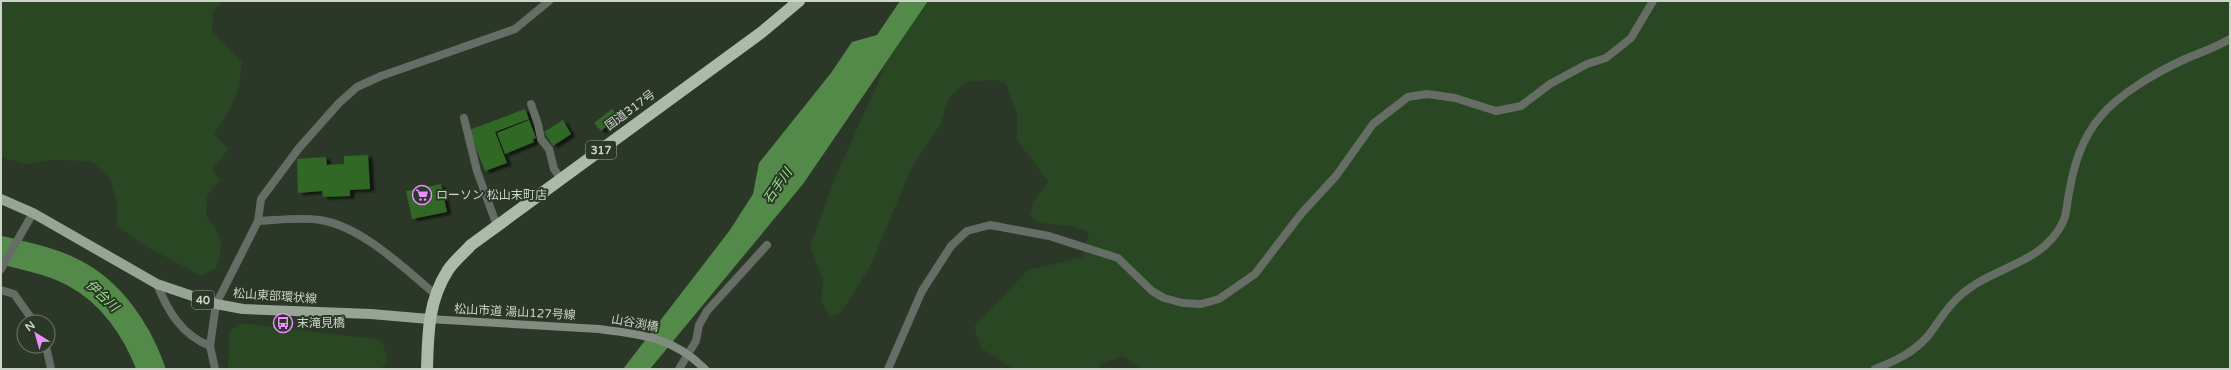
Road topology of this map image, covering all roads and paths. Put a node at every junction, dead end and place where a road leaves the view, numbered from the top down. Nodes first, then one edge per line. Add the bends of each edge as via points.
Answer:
1 (549, 1) edge
2 (799, 1) edge
3 (1653, 1) edge
4 (2230, 40) edge
5 (531, 104) dead end
6 (464, 118) dead end
7 (561, 178) junction
8 (1, 199) edge
9 (33, 213) junction
10 (258, 221) junction
11 (497, 226) junction
12 (767, 245) dead end
13 (1, 269) edge
14 (158, 284) junction
15 (1, 290) edge
16 (435, 294) junction
17 (216, 304) junction
18 (28, 314) edge
19 (429, 319) junction
20 (599, 329) joint
21 (210, 346) junction
22 (48, 354) edge
23 (51, 369) edge
24 (215, 369) edge
25 (427, 369) edge
26 (679, 369) edge
27 (705, 369) edge
28 (888, 369) edge
29 (1875, 369) edge

1 - 10 street via 515,29 381,76 357,88 319,126 273,181 261,199
2 - 7 highway, 国道317号 / 317 via 762,32
3 - 28 street via 1631,38 1606,58 1587,64 1556,81 1521,106 1496,111 1455,98 1427,94 1408,97 1372,124 1336,176 1301,214 1255,274 1219,299 1201,304 1164,298 1152,291 1118,258 1049,236 990,225 967,231 951,246 922,291
4 - 29 street via 2182,60 2132,89 2102,115 2085,137 2074,168 2063,221 2048,245 2025,260 1991,274 1962,293 1949,305 1927,337 1908,354
5 - 7 street via 541,139 549,149 554,169
6 - 11 street
7 - 11 highway, 国道317号 / 317
8 - 9 main road, 松山東部環状線 / 40
9 - 13 street
9 - 14 main road, 松山東部環状線 / 40
10 - 16 street via 321,220 356,233 382,250
10 - 17 street
11 - 16 highway, 国道317号 / 317 via 471,245 449,269
12 - 26 street via 707,311 698,325 696,342
14 - 17 main road, 松山東部環状線 / 40
14 - 21 street via 165,304 185,331 196,340
15 - 18 street via 14,294
16 - 19 highway, 国道317号 / 317
17 - 19 main road, 松山東部環状線 / 40 via 243,309
17 - 21 street
19 - 20 street, 松山市道 湯山127号線
19 - 25 highway, 国道317号 / 317
20 - 27 street, 山谷渕橋, bridge via 639,333 665,341 684,351
21 - 24 street
22 - 23 street

